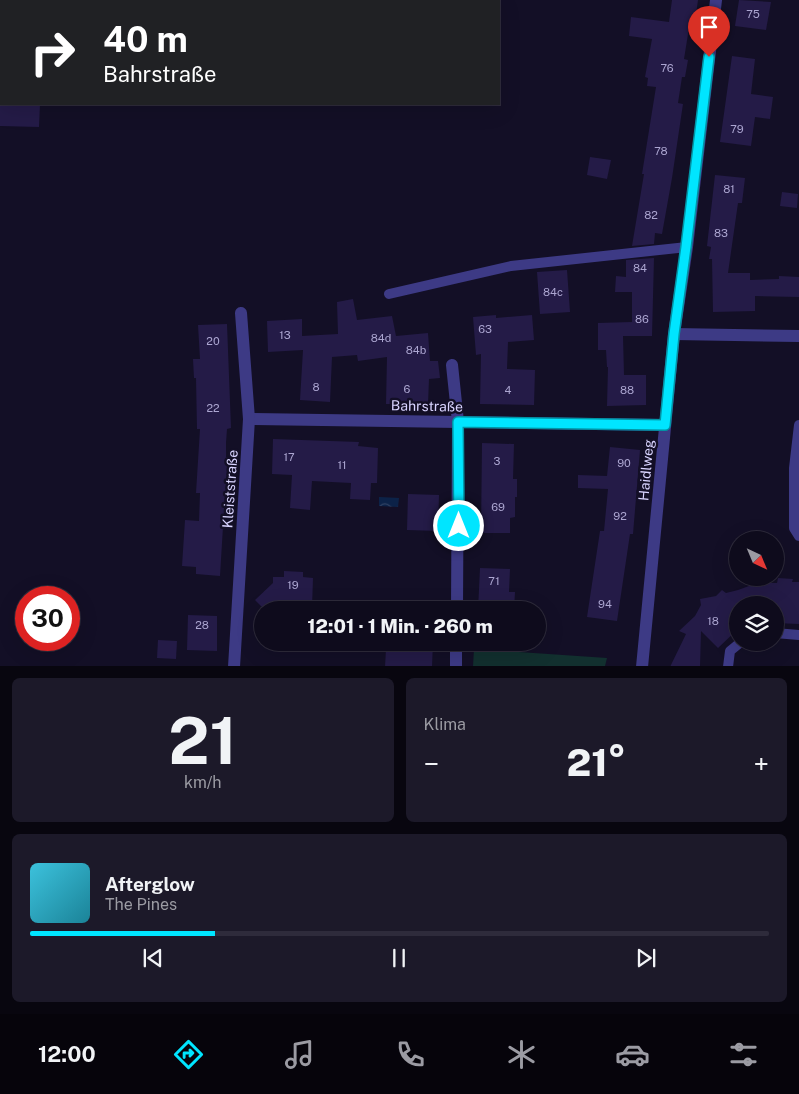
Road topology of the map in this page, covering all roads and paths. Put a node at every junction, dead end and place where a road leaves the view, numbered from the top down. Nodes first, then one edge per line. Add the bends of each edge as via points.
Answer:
1 (716, 0) edge
2 (686, 247) junction
3 (390, 294) dead end
4 (241, 313) dead end
5 (674, 334) junction
6 (799, 336) edge
7 (452, 365) dead end
8 (249, 419) junction
9 (458, 422) junction
10 (665, 425) junction
11 (799, 426) edge
12 (799, 536) edge
13 (457, 601) edge
14 (784, 634) edge
15 (799, 635) edge
16 (456, 651) edge
17 (730, 651) edge
18 (234, 666) edge
19 (456, 666) edge
20 (642, 666) edge
21 (728, 666) edge

1 - 2 street, Haidlweg
2 - 3 lane via 511,266
2 - 5 street, Haidlweg
4 - 8 street, Kleiststraße
5 - 6 street
5 - 10 street, Haidlweg
7 - 9 street
8 - 9 street, Bahrstraße
8 - 18 street, Kleiststraße
9 - 10 street, Bahrstraße
9 - 13 street
10 - 20 street, Haidlweg
11 - 12 lane via 794,468 794,528
14 - 15 lane
16 - 19 street
17 - 21 lane

